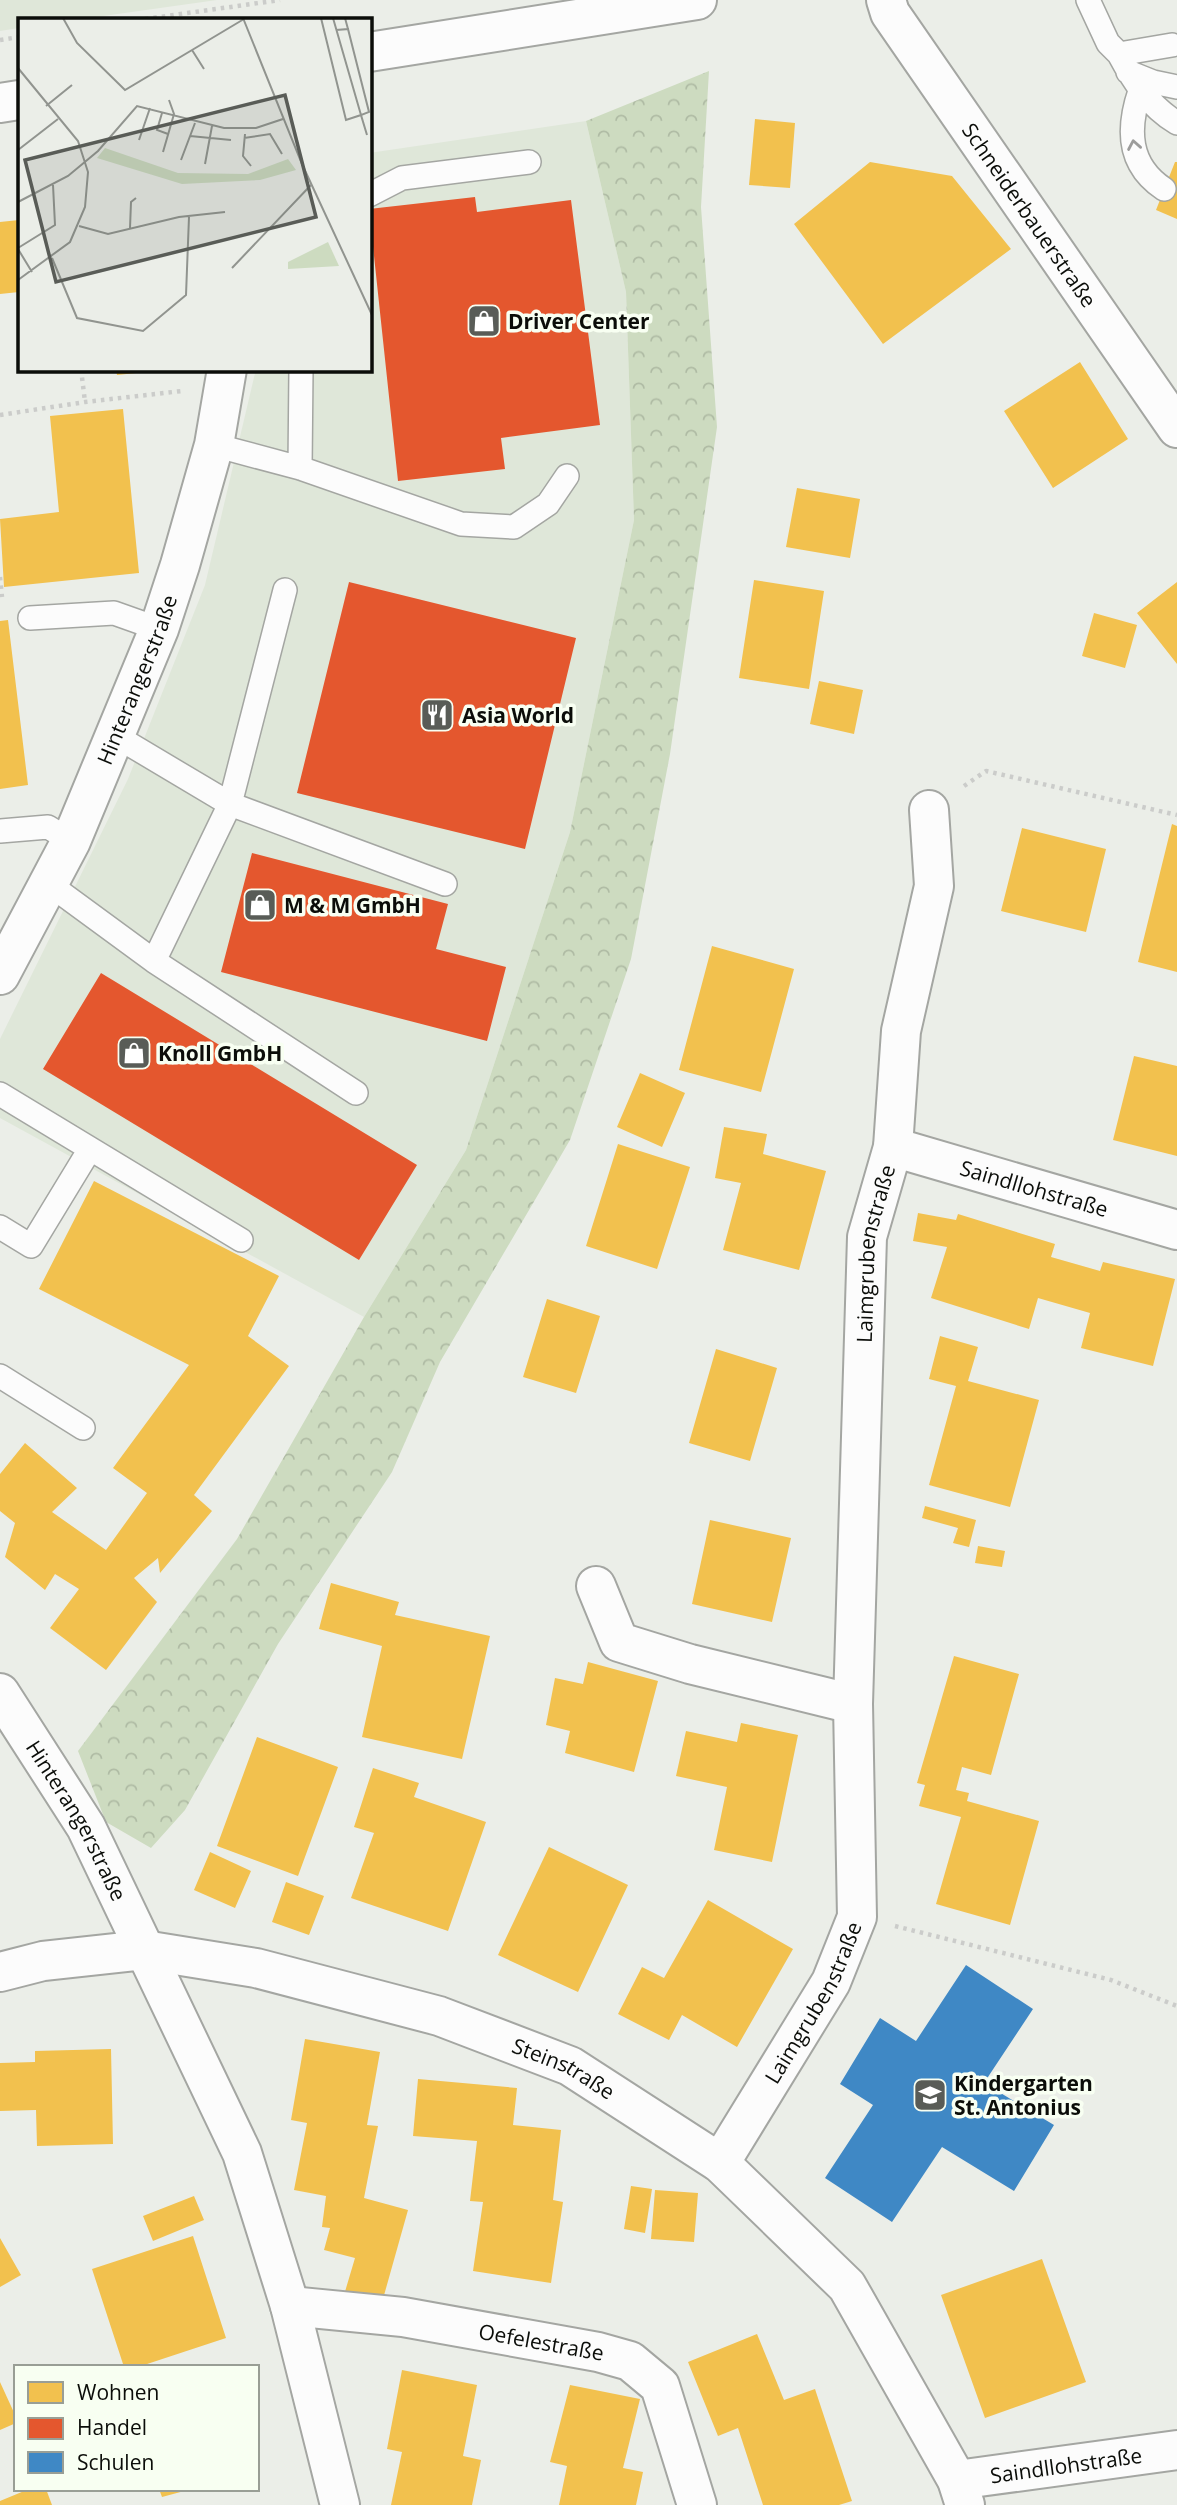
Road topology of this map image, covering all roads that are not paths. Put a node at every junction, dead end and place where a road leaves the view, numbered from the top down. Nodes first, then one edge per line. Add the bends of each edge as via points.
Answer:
1 (697, 0) edge
2 (886, 0) edge
3 (1088, 0) edge
4 (1172, 45) dead end
5 (371, 52) edge
6 (1129, 72) junction
7 (1177, 87) edge
8 (18, 100) edge
9 (0, 103) edge
10 (1177, 123) edge
11 (529, 162) dead end
12 (1164, 188) dead end
13 (371, 194) edge
14 (301, 371) edge
15 (226, 378) edge
16 (1177, 428) edge
17 (214, 445) junction
18 (300, 468) junction
19 (567, 476) dead end
20 (285, 590) dead end
21 (30, 618) dead end
22 (159, 629) junction
23 (114, 735) junction
24 (230, 804) junction
25 (929, 810) road end
26 (0, 831) edge
27 (71, 841) junction
28 (49, 884) junction
29 (445, 884) dead end
30 (154, 961) junction
31 (0, 975) edge
32 (356, 1093) dead end
33 (0, 1094) edge
34 (893, 1147) junction
35 (90, 1149) junction
36 (0, 1227) edge
37 (1177, 1230) edge
38 (240, 1240) dead end
39 (0, 1376) edge
40 (83, 1428) dead end
41 (596, 1586) dead end
42 (0, 1693) edge
43 (853, 1703) junction
44 (145, 1950) junction
45 (0, 1972) edge
46 (720, 2163) junction
47 (290, 2305) junction
48 (1177, 2450) edge
49 (961, 2493) edge
50 (340, 2505) edge
51 (697, 2505) edge

1 - 5 street
2 - 16 street, Schneiderbauerstraße via 890,13
3 - 6 lane via 1108,43
4 - 6 lane
6 - 7 lane
6 - 10 lane via 1164,115
12 -> 6 lane via 1148,178 1137,157
8 - 9 street
11 - 13 lane via 402,178
14 - 18 lane
15 - 17 street, Hinterangerstraße
17 - 18 lane
17 - 22 street, Hinterangerstraße
18 - 19 lane via 461,524 514,527 548,505
20 - 24 lane
21 - 22 lane via 114,612
22 - 23 street, Hinterangerstraße
23 - 24 lane
23 - 27 street, Hinterangerstraße
24 - 29 lane
24 - 30 lane
25 - 34 street, Laimgrubenstraße via 934,886 901,1031
26 - 27 lane via 48,827
27 - 28 street, Hinterangerstraße
28 - 30 lane
28 - 31 street, Hinterangerstraße
30 - 32 lane
33 - 35 lane
34 - 37 street, Saindllohstraße
34 - 43 street, Laimgrubenstraße via 867,1237
35 - 36 lane via 31,1246
35 - 38 lane
39 - 40 lane
41 - 43 street via 619,1642
42 - 44 street, Hinterangerstraße via 86,1827
43 - 46 street, Laimgrubenstraße via 858,1917 831,1982
44 - 45 street, Steinstraße via 43,1961
44 - 46 street, Steinstraße via 256,1968 439,2016 570,2066
44 - 47 street via 242,2152
46 - 49 street, Steinstraße via 846,2286
47 - 50 street
47 - 51 street, Oefelestraße via 403,2317 630,2361 660,2386
48 - 49 street, Saindllohstraße

